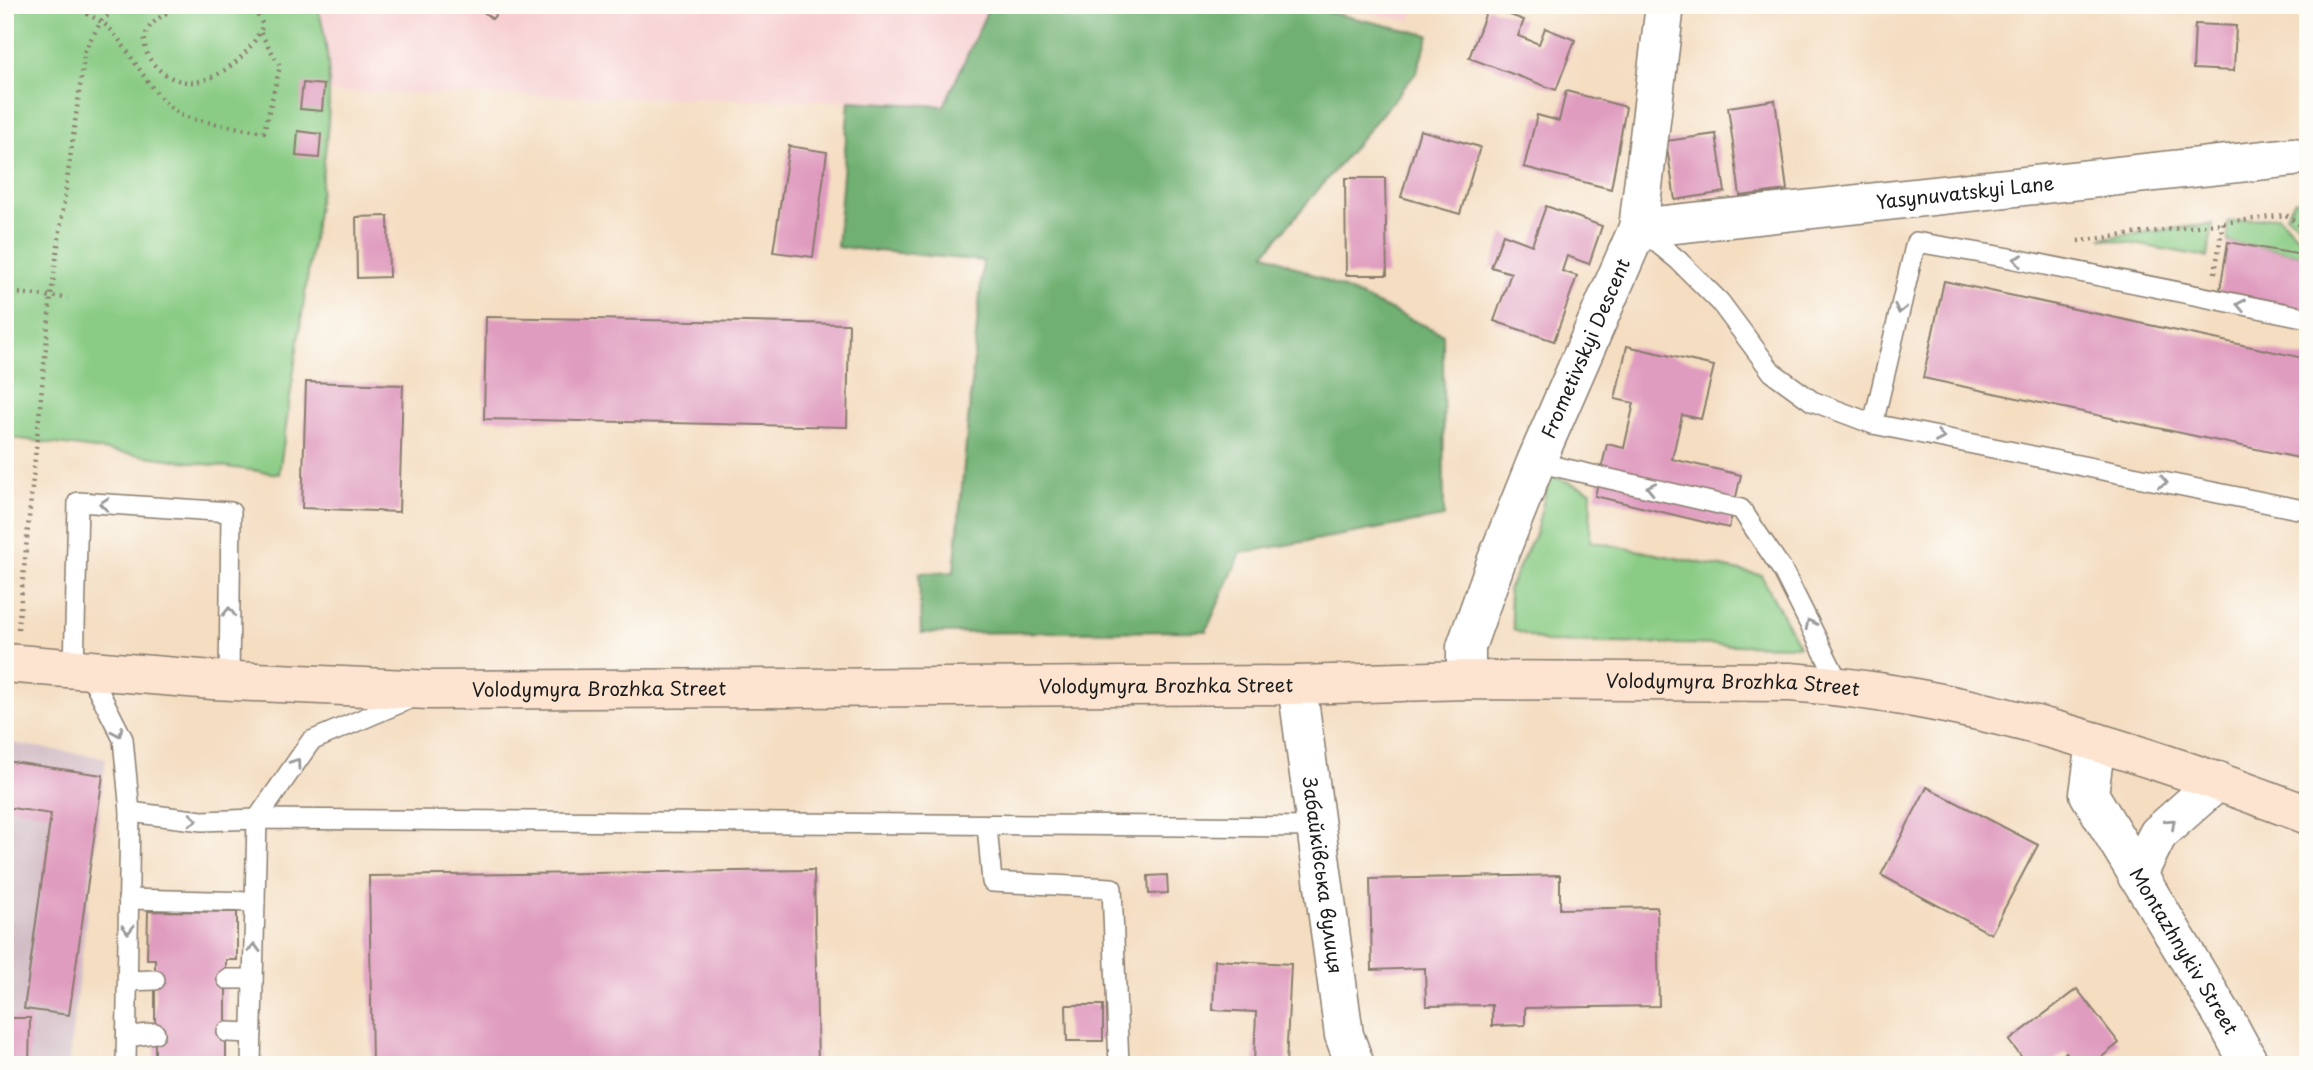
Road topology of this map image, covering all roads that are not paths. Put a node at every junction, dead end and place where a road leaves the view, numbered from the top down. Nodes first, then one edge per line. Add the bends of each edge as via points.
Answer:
1 (1665, 5) edge
2 (2293, 157) dead end
3 (1639, 228) junction
4 (2308, 318) edge
5 (1873, 424) junction
6 (1536, 462) junction
7 (2308, 512) edge
8 (12, 646) edge
9 (81, 670) junction
10 (1465, 680) junction
11 (229, 681) junction
12 (1297, 685) junction
13 (1840, 685) junction
14 (429, 690) junction
15 (2096, 742) junction
16 (2218, 781) junction
17 (130, 812) junction
18 (2308, 815) edge
19 (257, 819) junction
20 (987, 825) junction
21 (1315, 827) junction
22 (2137, 876) junction
23 (128, 899) junction
24 (255, 902) junction
25 (227, 979) dead end
26 (253, 979) junction
27 (155, 980) dead end
28 (128, 981) junction
29 (155, 1032) dead end
30 (227, 1032) dead end
31 (251, 1033) junction
32 (127, 1037) junction
33 (126, 1065) edge
34 (251, 1065) edge
35 (1119, 1065) edge
36 (1355, 1065) edge
37 (2250, 1065) edge

1 - 3 street, Frometivskyi Descent
2 - 3 street, Yasynuvatskyi Lane
3 - 5 lane via 1720,302 1772,372 1812,401
3 - 6 street, Frometivskyi Descent
4 -> 5 lane via 1916,242
5 -> 7 lane
6 - 10 street, Frometivskyi Descent via 1474,621 1466,647
13 -> 6 lane via 1783,571 1741,509
8 - 9 main road, Volodymyra Brozhka Street
9 - 11 main road, Volodymyra Brozhka Street
11 -> 9 lane via 231,512 78,502
9 -> 17 lane via 123,740
10 - 12 main road, Volodymyra Brozhka Street
10 - 13 main road, Volodymyra Brozhka Street
11 - 14 main road, Volodymyra Brozhka Street
12 - 14 main road, Volodymyra Brozhka Street
12 - 21 street, Забайківська вулиця
13 - 15 main road, Volodymyra Brozhka Street via 2000,716
19 -> 14 lane via 311,741
15 - 16 main road, Volodymyra Brozhka Street
15 - 22 street via 2089,794
16 - 18 main road, Volodymyra Brozhka Street
22 -> 16 street, Montazhnykiv Street via 2158,834
17 -> 19 lane via 202,821
17 - 23 lane
19 - 20 lane
19 - 24 lane
20 - 21 lane
20 - 35 lane via 992,882 1112,888
21 - 36 street, Забайківська вулиця via 1344,1035
22 - 37 street, Montazhnykiv Street
23 - 24 lane
23 -> 28 lane
26 -> 24 lane
25 - 26 lane
26 - 31 lane
27 - 28 lane
28 - 32 lane
29 - 32 lane
30 - 31 lane
31 - 34 lane
32 - 33 lane

